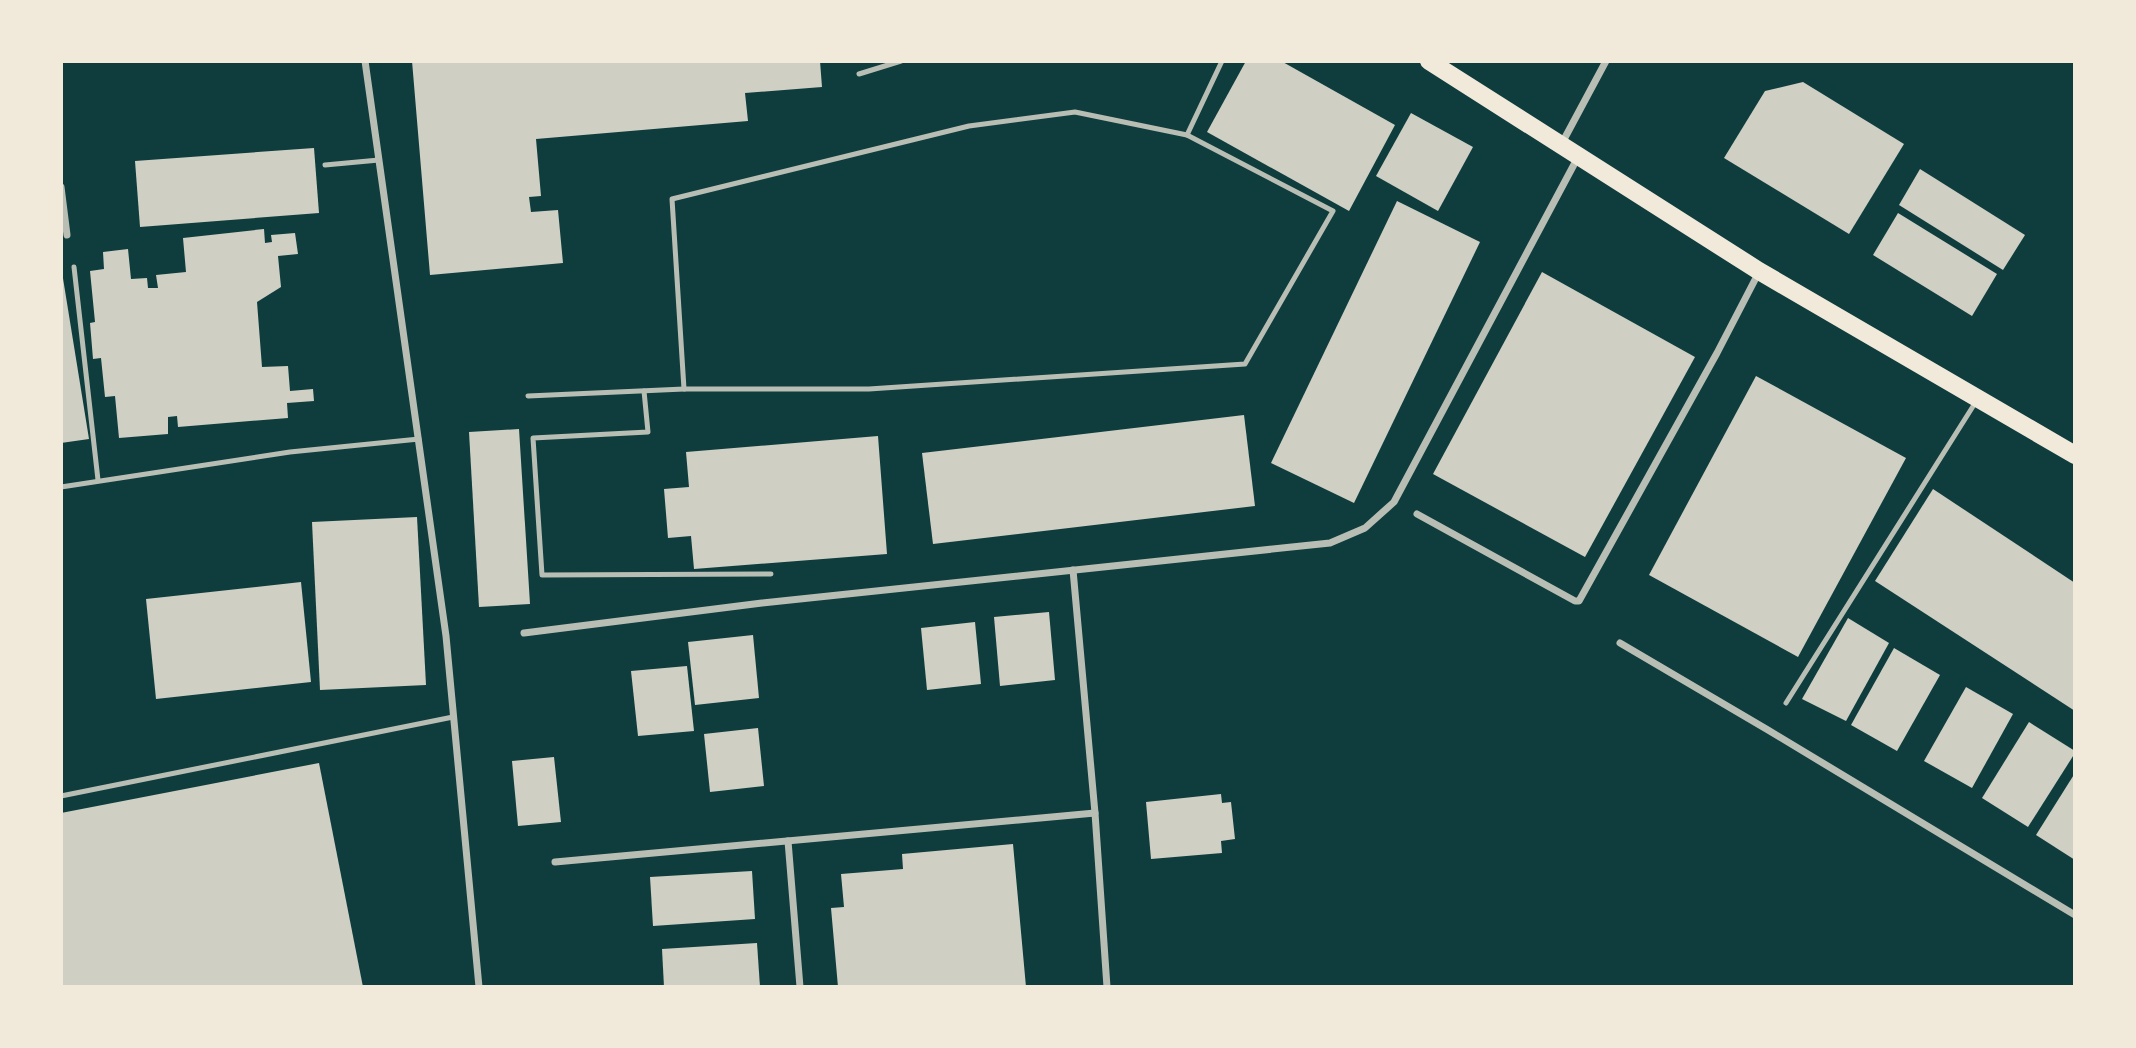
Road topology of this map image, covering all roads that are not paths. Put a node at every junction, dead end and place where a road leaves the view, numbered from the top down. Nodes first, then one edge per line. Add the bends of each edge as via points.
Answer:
1 (365, 61) edge
2 (901, 61) edge
3 (1222, 61) edge
4 (1429, 61) edge
5 (1606, 61) edge
6 (859, 75) dead end
7 (1187, 135) junction
8 (1561, 146) junction
9 (1578, 157) junction
10 (379, 160) junction
11 (325, 165) dead end
12 (61, 187) edge
13 (67, 235) dead end
14 (74, 267) dead end
15 (1759, 271) junction
16 (684, 389) junction
17 (644, 391) junction
18 (528, 396) dead end
19 (1979, 398) junction
20 (419, 439) junction
21 (2075, 455) edge
22 (98, 480) junction
23 (61, 487) edge
24 (1417, 514) dead end
25 (1073, 570) junction
26 (771, 574) dead end
27 (524, 632) dead end
28 (1620, 643) dead end
29 (1786, 703) dead end
30 (453, 718) junction
31 (61, 796) edge
32 (1095, 813) junction
33 (789, 841) junction
34 (555, 862) dead end
35 (2075, 915) edge
36 (479, 987) edge
37 (800, 987) edge
38 (1107, 987) edge

1 - 10 street
2 - 6 lane
3 - 7 lane
4 - 8 main road
5 - 8 street
7 - 16 lane via 1075,112 970,126 672,199
7 - 16 lane via 1332,211 1245,363 869,389
8 - 9 main road
9 - 15 main road
9 - 25 street via 1394,502 1365,528 1330,542
10 - 11 lane
10 - 20 street
12 - 13 street
14 - 22 lane
15 - 19 main road
15 - 24 street via 1579,601
16 - 17 lane
17 - 18 lane
17 - 26 lane via 648,432 533,438 542,575
19 - 21 main road
19 - 29 lane
20 - 22 lane
20 - 30 street
22 - 23 lane
25 - 27 street
25 - 32 street
28 - 35 street
30 - 31 lane
30 - 36 street
32 - 33 street
32 - 38 street
33 - 34 street
33 - 37 street

